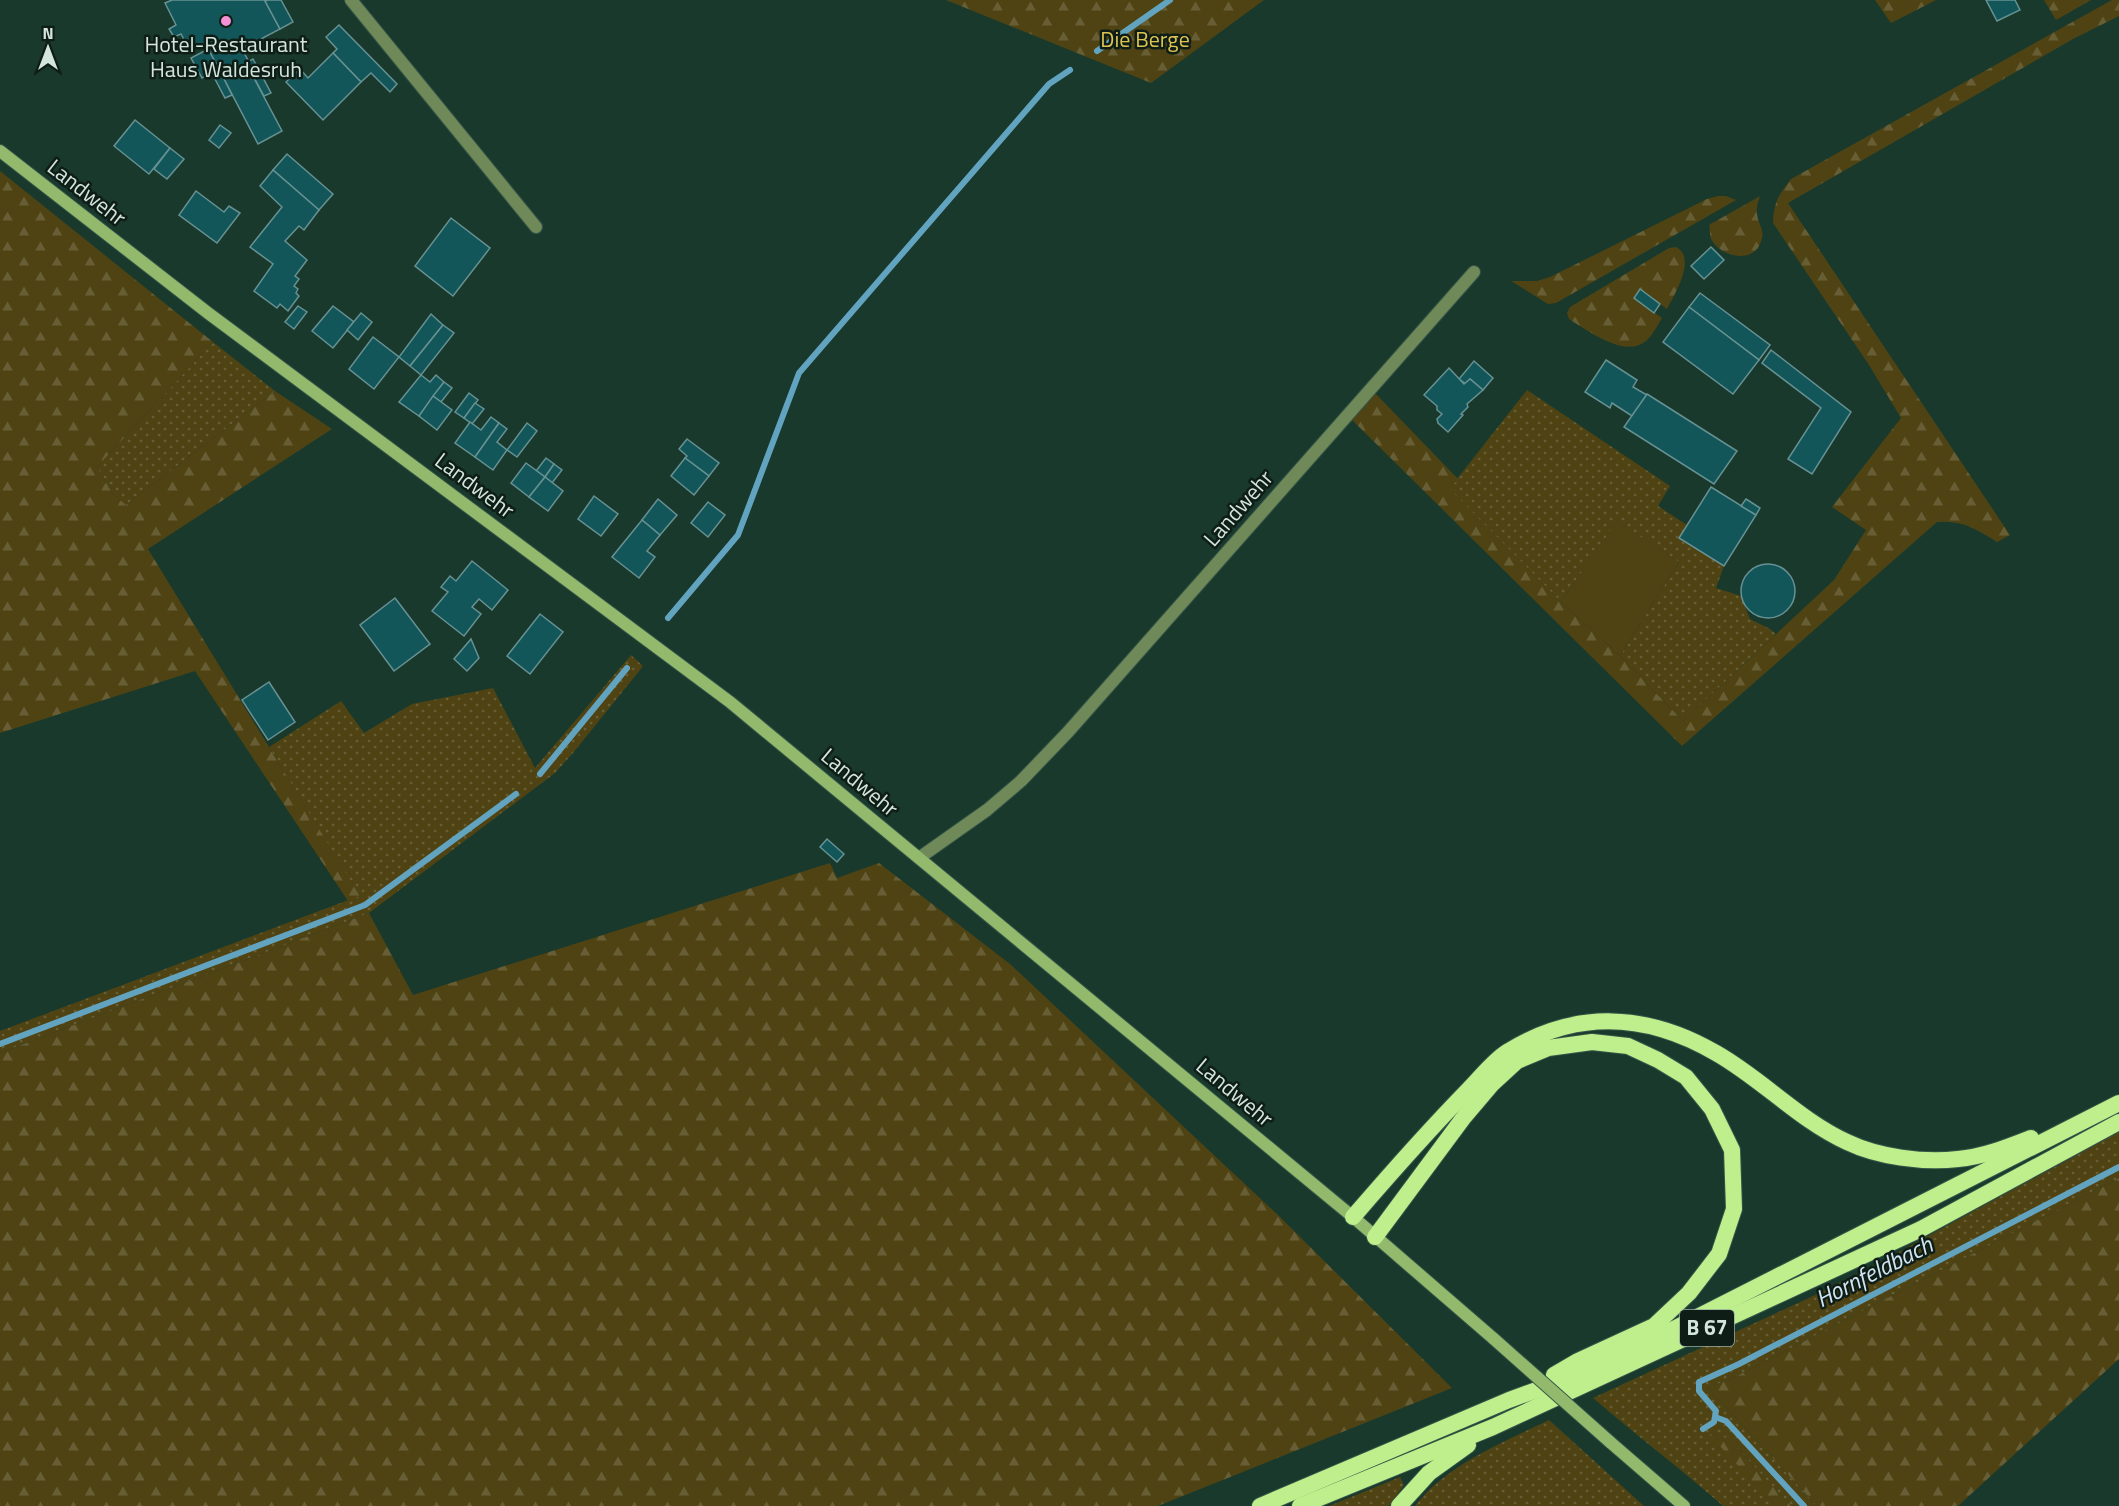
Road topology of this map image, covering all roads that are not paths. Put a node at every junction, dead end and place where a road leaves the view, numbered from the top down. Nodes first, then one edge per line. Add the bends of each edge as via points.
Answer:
1 (351, 0) edge
2 (0, 151) edge
3 (536, 227) dead end
4 (1474, 272) dead end
5 (919, 858) junction
6 (2118, 1104) edge
7 (2119, 1122) edge
8 (1353, 1217) junction
9 (1375, 1237) junction
10 (1509, 1400) junction
11 (1493, 1427) junction
12 (1260, 1506) edge
13 (1299, 1506) edge
14 (1399, 1506) edge
15 (1684, 1506) edge

1 - 3 street
2 - 5 main road, Landwehr via 208,313 730,702
4 - 5 street, Landwehr via 1068,732 987,810
5 - 8 main road, Landwehr
6 - 8 highway via 1999,1150 1958,1159 1896,1158 1847,1143 1717,1053 1673,1032 1630,1021 1593,1020 1560,1027 1504,1053
6 - 10 highway, B 67 via 1660,1336 1581,1374
7 - 11 highway, B 67 via 1921,1228
8 - 9 main road, Landwehr
9 - 10 highway via 1464,1117 1492,1084 1527,1056 1548,1048 1592,1042 1628,1046 1686,1077 1706,1101 1732,1150 1734,1209 1719,1254 1689,1293 1654,1326 1578,1361
9 - 15 main road, Landwehr, bridge
10 - 12 highway, B 67
11 - 13 highway, B 67
11 - 14 highway via 1429,1473

